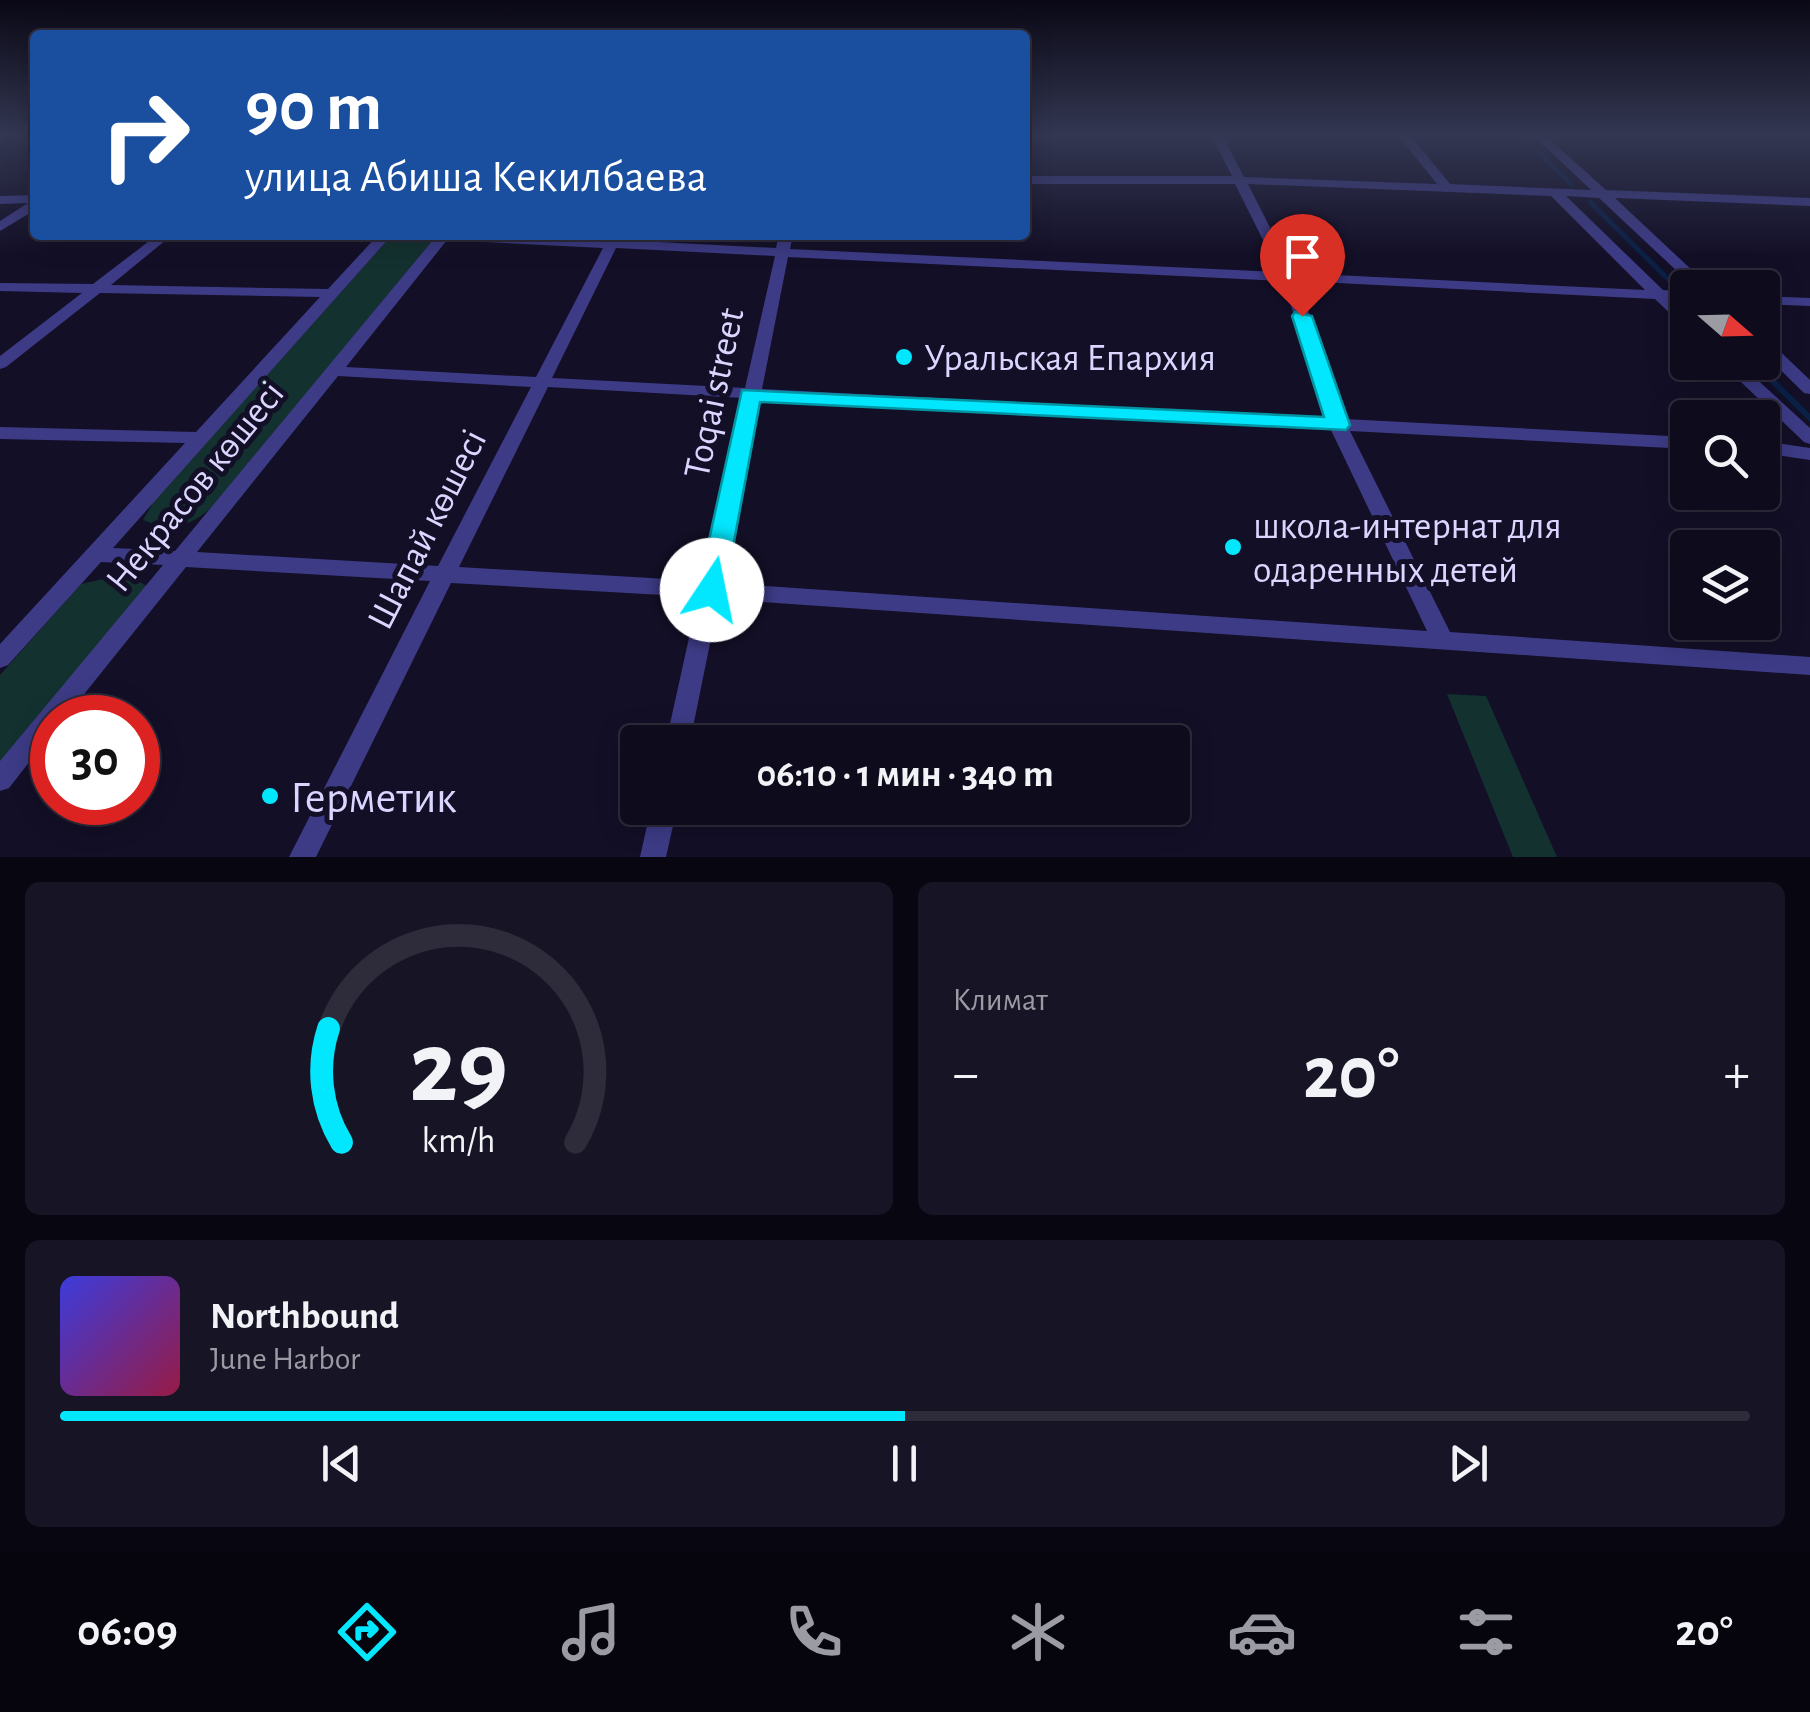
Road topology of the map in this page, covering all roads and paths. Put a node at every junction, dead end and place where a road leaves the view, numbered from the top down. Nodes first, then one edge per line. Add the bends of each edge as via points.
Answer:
1 (1237, 175) edge
2 (1436, 175) edge
3 (1581, 175) edge
4 (1030, 180) edge
5 (1239, 180) junction
6 (1446, 187) junction
7 (1554, 192) junction
8 (1601, 194) junction
9 (0, 200) edge
10 (30, 202) edge
11 (1810, 202) edge
12 (30, 206) edge
13 (0, 227) edge
14 (159, 240) edge
15 (380, 240) edge
16 (440, 240) edge
17 (614, 240) edge
18 (784, 244) edge
19 (1684, 270) edge
20 (1290, 280) junction
21 (0, 287) edge
22 (98, 288) junction
23 (332, 293) junction
24 (1659, 294) junction
25 (1670, 295) edge
26 (1780, 301) edge
27 (1810, 302) edge
28 (1670, 305) edge
29 (1780, 360) edge
30 (0, 364) edge
31 (332, 371) junction
32 (545, 380) junction
33 (1747, 380) edge
34 (1810, 388) edge
35 (750, 395) junction
36 (1338, 425) junction
37 (0, 434) edge
38 (200, 438) junction
39 (1810, 438) edge
40 (1670, 443) edge
41 (1780, 450) edge
42 (1810, 454) edge
43 (96, 554) junction
44 (180, 561) junction
45 (444, 576) junction
46 (712, 590) junction
47 (1441, 637) junction
48 (0, 659) edge
49 (1810, 666) edge
50 (682, 725) edge
51 (0, 780) edge
52 (660, 825) edge
53 (302, 857) edge
54 (653, 857) edge

1 - 5 street
2 - 6 street
3 - 8 street
4 - 5 street
5 - 6 street
5 - 20 street
6 - 7 street
7 - 8 street
7 - 24 street
8 - 11 street
8 - 19 street
9 - 10 street
12 - 13 street
14 - 22 street
15 - 23 street, Некрасов көшесі
16 - 31 street, Некрасов көшесі
17 - 18 street
17 - 32 street, Шапай көшесі
18 - 20 street
18 - 35 street, Toqai street
20 - 24 street
20 - 36 street
21 - 22 street
22 - 23 street
22 - 30 street
23 - 38 street, Некрасов көшесі
24 - 25 street
24 - 28 street
26 - 27 street
29 - 34 street
31 - 32 street
31 - 44 street, Некрасов көшесі
32 - 35 street
32 - 45 street, Шапай көшесі
33 - 39 street
35 - 36 street
35 - 46 street, Toqai street
36 - 40 street
36 - 47 street
37 - 38 street
38 - 43 street, Некрасов көшесі
41 - 42 street
43 - 44 street
43 - 48 street, Некрасов көшесі
44 - 45 street
44 - 51 street, Некрасов көшесі
45 - 46 street
45 - 53 street, Шапай көшесі
46 - 47 street
46 - 50 street, Toqai street
47 - 49 street
52 - 54 street

